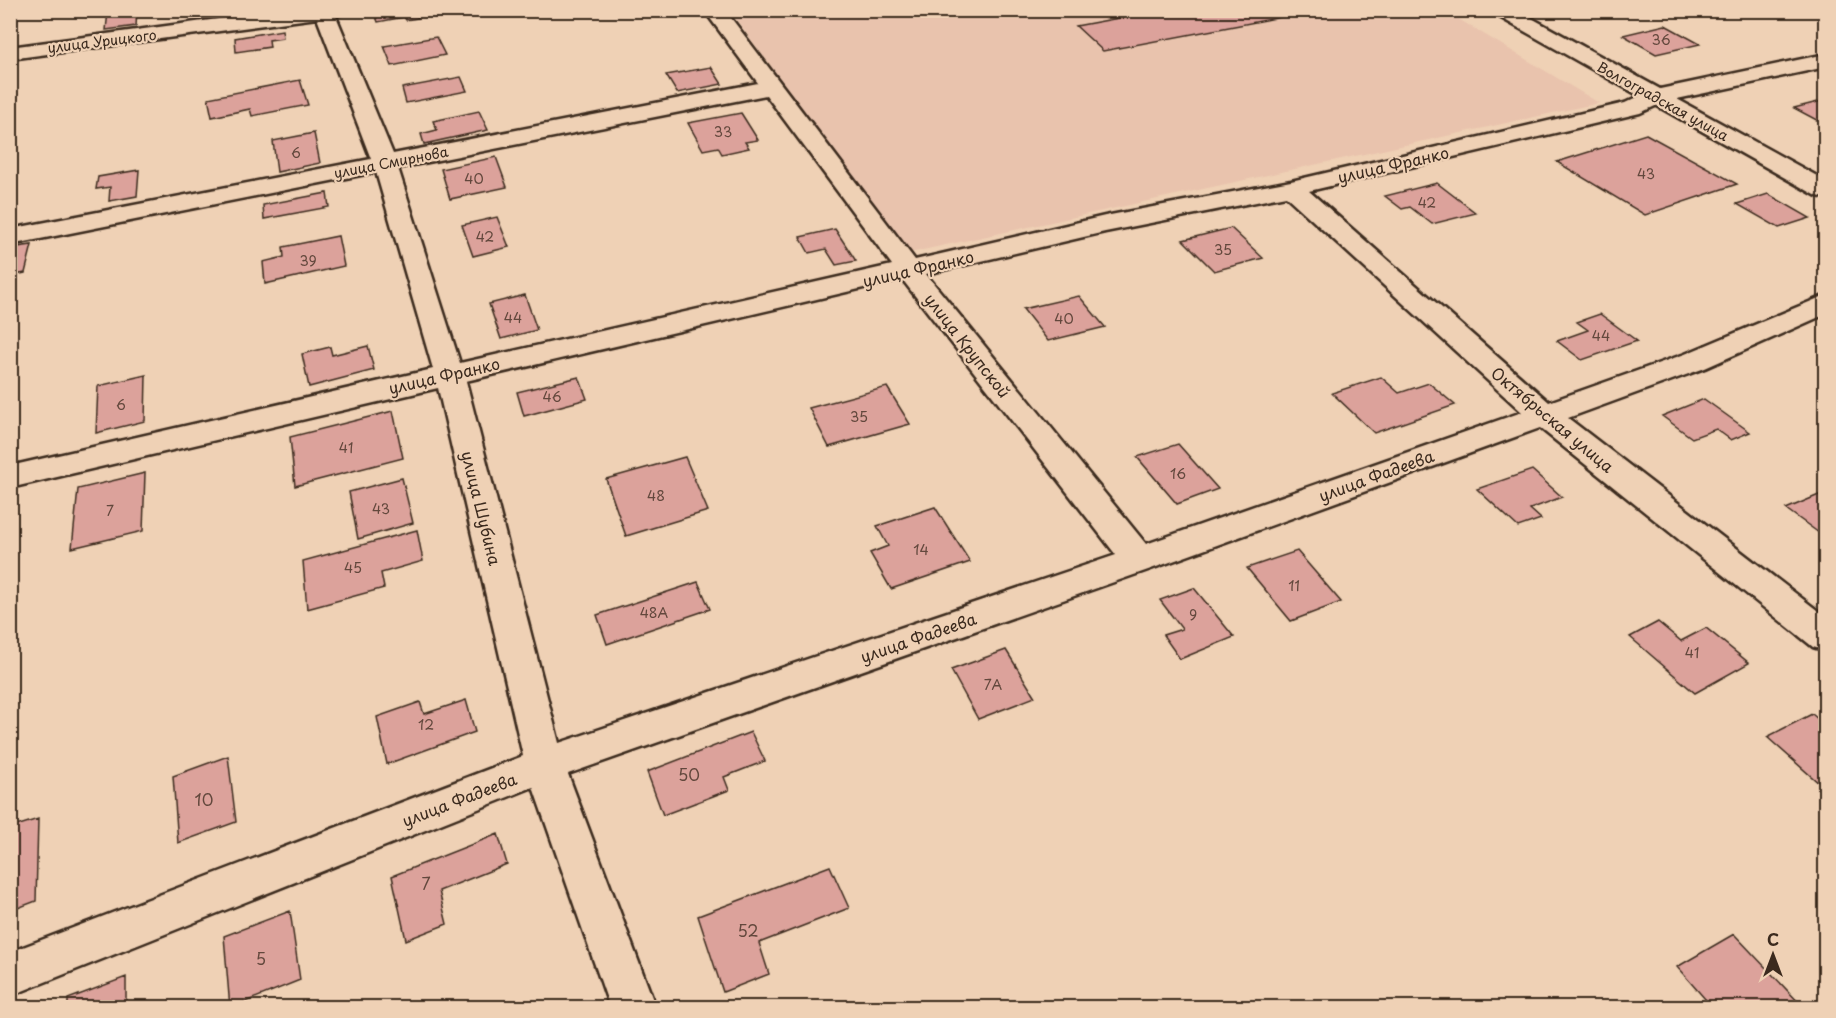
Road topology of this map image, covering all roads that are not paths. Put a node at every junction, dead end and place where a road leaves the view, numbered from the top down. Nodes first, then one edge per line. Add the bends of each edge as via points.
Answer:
1 (714, 10) edge
2 (1501, 10) edge
3 (328, 11) edge
4 (10, 53) edge
5 (1826, 60) edge
6 (772, 87) junction
7 (1656, 97) junction
8 (385, 163) junction
9 (1292, 188) junction
10 (1826, 191) edge
11 (10, 237) edge
12 (909, 270) junction
13 (1826, 303) edge
14 (449, 374) junction
15 (1544, 415) junction
16 (10, 477) edge
17 (1139, 560) junction
18 (1826, 637) edge
19 (545, 765) junction
20 (10, 974) edge
21 (633, 1008) edge

1 - 6 street, улица Крупской
2 - 7 street, Волгоградская улица
3 - 4 street, улица Урицкого
3 - 8 street, улица Шубина
5 - 7 street, улица Франко
6 - 8 street, улица Смирнова
6 - 12 street, улица Крупской
7 - 9 street, улица Франко via 1632,108
7 - 10 street, Волгоградская улица
8 - 11 street, улица Смирнова
8 - 14 street, улица Шубина
9 - 12 street, улица Франко via 1105,224
9 - 15 street, Октябрьская улица
12 - 14 street, улица Франко
12 - 17 street, улица Крупской
13 - 15 street, улица Фадеева via 1695,361
14 - 16 street, улица Франко
14 - 19 street, улица Шубина
15 - 17 street, улица Фадеева
15 - 18 street, Октябрьская улица
17 - 19 street, улица Фадеева
19 - 20 street, улица Фадеева
19 - 21 street, улица Шубина

